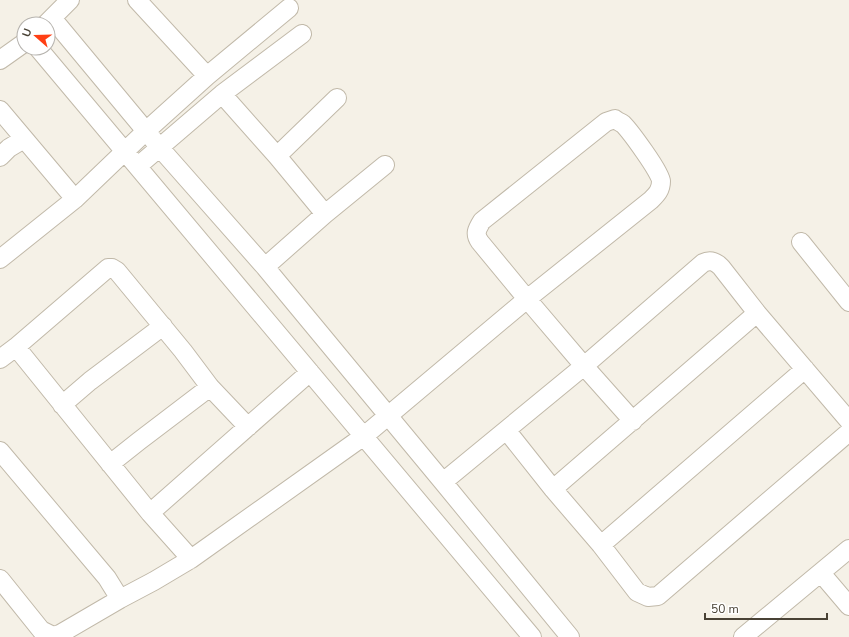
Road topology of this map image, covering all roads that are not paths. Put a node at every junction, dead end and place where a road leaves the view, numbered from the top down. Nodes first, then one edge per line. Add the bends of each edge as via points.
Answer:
1 (70, 0) edge
2 (138, 0) edge
3 (289, 8) dead end
4 (54, 16) edge
5 (56, 29) edge
6 (302, 34) dead end
7 (16, 48) edge
8 (45, 56) edge
9 (0, 59) edge
10 (207, 76) junction
11 (222, 94) junction
12 (337, 98) dead end
13 (0, 110) edge
14 (146, 131) junction
15 (24, 139) junction
16 (160, 148) junction
17 (126, 151) junction
18 (276, 156) junction
19 (0, 157) edge
20 (138, 166) junction
21 (385, 166) dead end
22 (75, 199) junction
23 (325, 214) junction
24 (802, 242) dead end
25 (0, 260) edge
26 (265, 267) junction
27 (527, 299) junction
28 (849, 302) edge
29 (758, 313) junction
30 (163, 326) junction
31 (16, 347) junction
32 (0, 359) edge
33 (584, 366) junction
34 (804, 369) junction
35 (310, 372) junction
36 (210, 387) junction
37 (62, 405) junction
38 (388, 415) junction
39 (633, 421) junction
40 (849, 422) edge
41 (248, 427) junction
42 (507, 431) junction
43 (849, 432) edge
44 (364, 436) junction
45 (0, 451) edge
46 (110, 464) junction
47 (444, 482) junction
48 (553, 489) junction
49 (150, 513) junction
50 (601, 545) junction
51 (849, 548) edge
52 (191, 559) junction
53 (821, 573) junction
54 (0, 579) edge
55 (120, 599) junction
56 (849, 606) edge
57 (532, 637) edge
58 (570, 637) edge
59 (743, 637) edge

1 - 4 street
2 - 10 street
3 - 10 street
5 - 14 street
6 - 11 street
7 - 9 street
8 - 17 street
10 - 14 street
11 - 16 street
11 - 18 street
12 - 18 street
13 - 15 street
14 - 16 street
14 - 17 street
15 - 19 street
15 - 22 street
16 - 20 street
16 - 26 street
17 - 20 street
17 - 22 street
18 - 23 street
20 - 35 street
21 - 23 street
22 - 25 street
23 - 26 street
24 - 28 street
26 - 38 street
27 - 27 street via 659,192 661,180 656,170 622,124 615,119 606,122 482,221 476,229 480,242
27 - 33 street
27 - 38 street
29 - 33 street via 721,267 715,262 708,261
29 - 34 street
29 - 39 street
30 - 31 street via 117,271 108,268
30 - 36 street
30 - 37 street
31 - 32 street
31 - 37 street
33 - 39 street
33 - 42 street
34 - 40 street
34 - 50 street
35 - 41 street
35 - 44 street
36 - 41 street
36 - 46 street
37 - 46 street
38 - 44 street
38 - 47 street
39 - 48 street
41 - 49 street
42 - 47 street
42 - 48 street
43 - 50 street via 658,596 648,598 637,592
44 - 52 street
44 - 57 street
45 - 55 street via 107,578
46 - 49 street
47 - 58 street
48 - 50 street
49 - 52 street
51 - 53 street
52 - 55 street
53 - 56 street
53 - 59 street
54 - 55 street via 41,630 53,636

